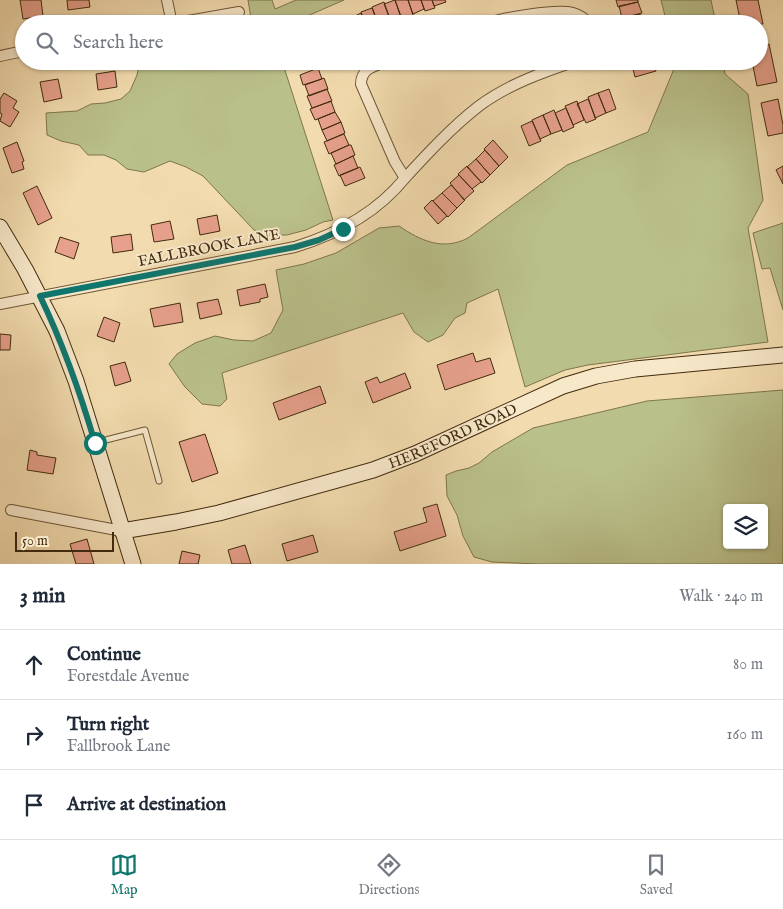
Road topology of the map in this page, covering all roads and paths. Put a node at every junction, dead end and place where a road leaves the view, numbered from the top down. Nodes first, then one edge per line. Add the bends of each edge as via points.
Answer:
1 (168, 0) edge
2 (239, 12) dead end
3 (170, 15) edge
4 (222, 15) edge
5 (533, 15) edge
6 (576, 15) edge
7 (15, 53) edge
8 (0, 56) edge
9 (366, 70) edge
10 (550, 70) edge
11 (405, 178) junction
12 (0, 227) edge
13 (40, 296) junction
14 (0, 304) edge
15 (783, 355) edge
16 (95, 443) junction
17 (159, 481) dead end
18 (11, 510) dead end
19 (122, 531) junction
20 (133, 564) edge

1 - 3 street
2 - 4 street
5 - 6 street via 564,12
7 - 8 street
9 - 11 street via 361,84
10 - 11 street, FALLBROOK LANE via 480,106 449,132
11 - 13 street, FALLBROOK LANE via 365,216 319,240 287,249
12 - 13 street
13 - 14 street, FALLBROOK LANE
13 - 16 street via 70,364
15 - 19 street, HEREFORD ROAD via 634,369 596,376 563,386 373,470 219,513
16 - 17 lane via 145,430
16 - 19 street
18 - 19 street
19 - 20 street

